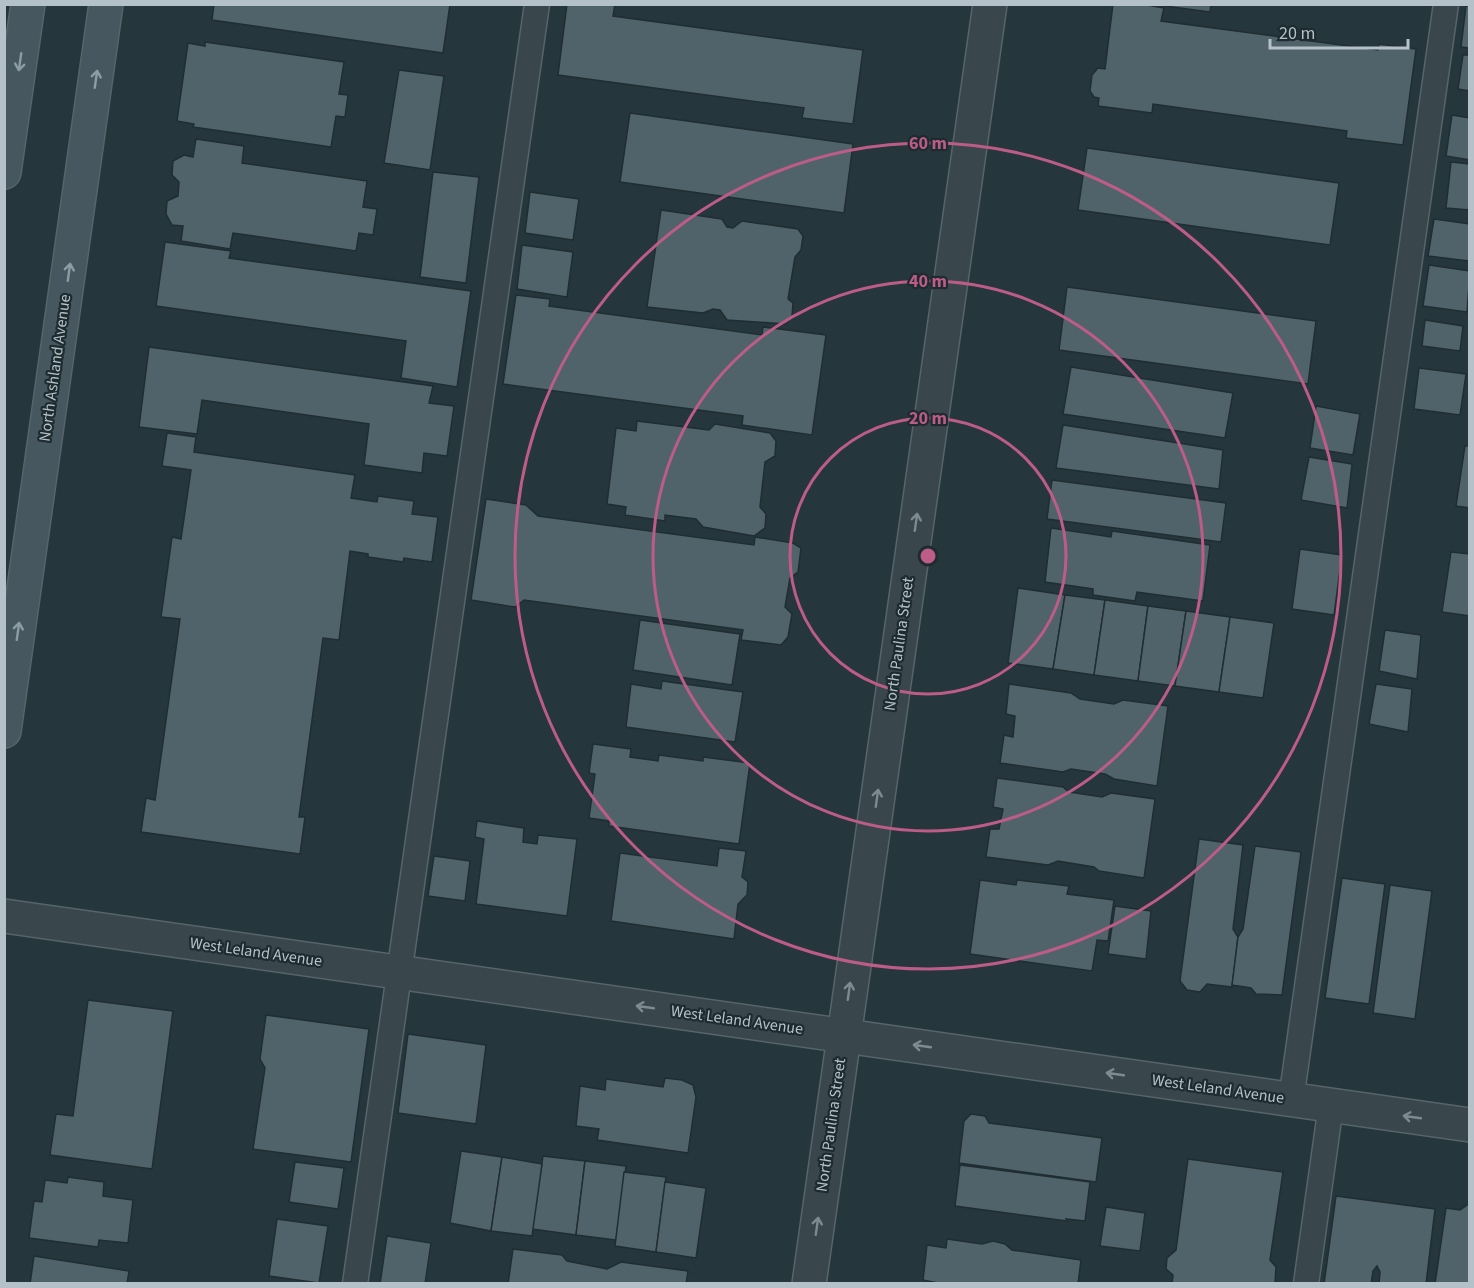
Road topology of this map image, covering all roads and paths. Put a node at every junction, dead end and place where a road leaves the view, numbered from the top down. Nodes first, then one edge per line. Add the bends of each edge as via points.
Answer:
1 (28, 4) edge
2 (106, 4) edge
3 (537, 4) edge
4 (990, 4) edge
5 (1446, 4) edge
6 (4, 172) edge
7 (4, 731) edge
8 (4, 916) edge
9 (399, 972) junction
10 (843, 1036) junction
11 (1291, 1100) junction
12 (1331, 1105) junction
13 (1470, 1125) edge
14 (355, 1284) edge
15 (809, 1284) edge
16 (1306, 1284) edge

1 -> 6 main road
7 -> 2 main road, North Ashland Avenue
3 - 9 lane
10 -> 4 street, North Paulina Street
5 - 11 lane
8 - 9 street, West Leland Avenue
10 -> 9 street, West Leland Avenue
9 - 14 lane
11 -> 10 street, West Leland Avenue
15 -> 10 street, North Paulina Street
11 - 12 street, West Leland Avenue
13 -> 12 street, West Leland Avenue
12 - 16 lane

